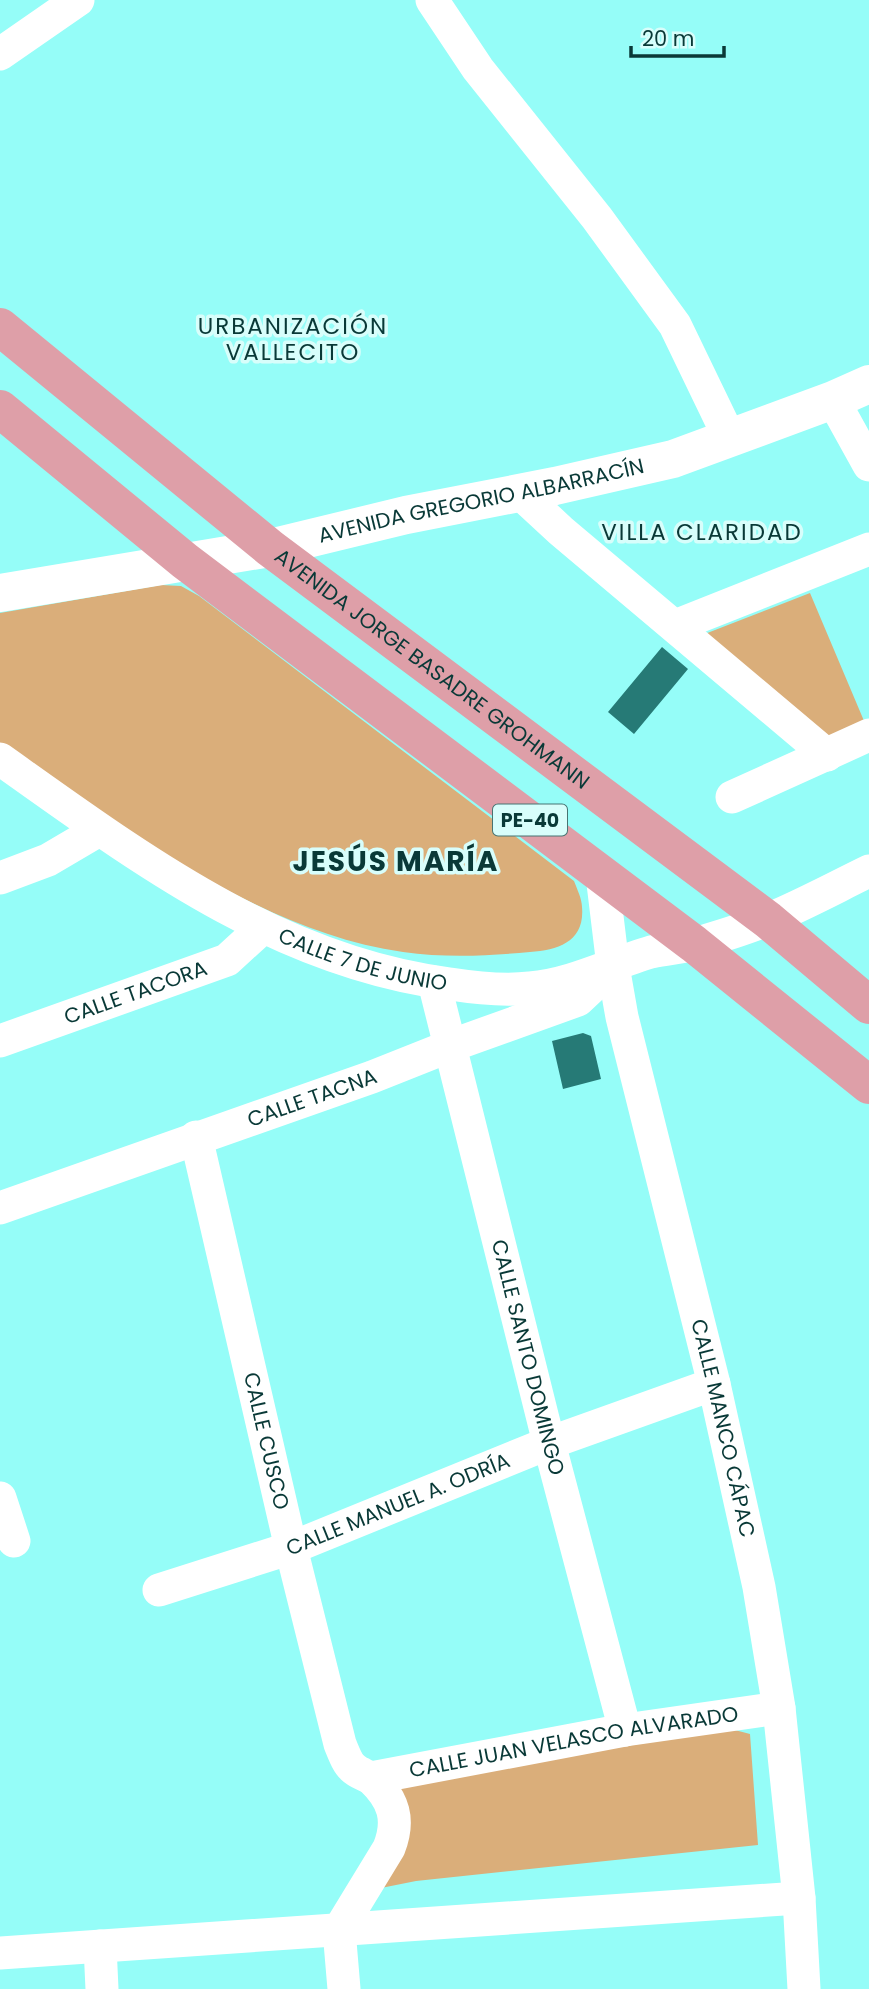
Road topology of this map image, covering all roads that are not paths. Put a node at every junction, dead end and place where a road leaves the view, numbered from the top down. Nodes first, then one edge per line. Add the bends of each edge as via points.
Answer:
1 (78, 0) edge
2 (432, 0) edge
3 (0, 54) edge
4 (0, 327) edge
5 (869, 384) edge
6 (833, 400) junction
7 (0, 409) edge
8 (730, 439) junction
9 (869, 465) edge
10 (520, 493) junction
11 (270, 548) junction
12 (869, 549) edge
13 (186, 561) junction
14 (0, 593) edge
15 (675, 626) junction
16 (869, 735) edge
17 (827, 755) junction
18 (0, 759) edge
19 (732, 797) dead end
20 (99, 830) junction
21 (869, 871) edge
22 (602, 875) junction
23 (0, 878) edge
24 (768, 920) junction
25 (262, 928) junction
26 (694, 944) junction
27 (613, 966) junction
28 (434, 982) junction
29 (869, 1005) edge
30 (0, 1041) edge
31 (450, 1046) junction
32 (869, 1086) edge
33 (196, 1137) junction
34 (0, 1208) edge
35 (714, 1384) junction
36 (549, 1443) junction
37 (0, 1498) edge
38 (14, 1541) dead end
39 (290, 1548) junction
40 (159, 1590) dead end
41 (779, 1708) junction
42 (625, 1730) junction
43 (371, 1778) junction
44 (799, 1898) junction
45 (340, 1930) junction
46 (100, 1946) junction
47 (0, 1953) edge
48 (102, 1989) edge
49 (344, 1989) edge
50 (804, 1989) edge

1 - 3 street
2 - 8 street via 478,69 675,325
4 - 11 highway, AVENIDA JORGE BASADRE GROHMANN / PE-40
5 - 6 street, AVENIDA GREGORIO ALBARRACÍN
6 - 8 street, AVENIDA GREGORIO ALBARRACÍN
6 - 9 street
7 - 13 highway, PE-40
8 - 10 street, AVENIDA GREGORIO ALBARRACÍN via 673,458
10 - 11 street, AVENIDA GREGORIO ALBARRACÍN
10 - 15 street
11 - 13 street, AVENIDA GREGORIO ALBARRACÍN
11 - 24 highway, AVENIDA JORGE BASADRE GROHMANN / PE-40
12 - 15 street
13 - 14 street, AVENIDA GREGORIO ALBARRACÍN
13 - 22 highway, PE-40
15 - 17 street
16 - 17 street
17 - 19 street
18 - 20 street, CALLE 7 DE JUNIO
20 - 23 street via 48,860
20 - 25 street, CALLE 7 DE JUNIO
21 - 24 street, CALLE 7 DE JUNIO
22 - 26 highway, PE-40
22 - 27 street, CALLE MANCO CÁPAC
24 - 26 street, CALLE 7 DE JUNIO
24 - 29 highway, AVENIDA JORGE BASADRE GROHMANN / PE-40
25 - 28 street, CALLE 7 DE JUNIO via 390,974
25 - 30 street, CALLE TACORA via 227,960
26 - 27 street, CALLE 7 DE JUNIO
26 - 32 highway, PE-40
27 - 28 street, CALLE 7 DE JUNIO via 529,989
27 - 31 street, CALLE TACNA via 578,1000
27 - 35 street, CALLE MANCO CÁPAC
28 - 31 street, CALLE SANTO DOMINGO
31 - 33 street, CALLE TACNA
31 - 36 street, CALLE SANTO DOMINGO
33 - 34 street, CALLE TACNA
33 - 39 street, CALLE CUSCO
35 - 36 street, CALLE MANUEL A. ODRÍA
35 - 41 street, CALLE MANCO CÁPAC via 759,1587
36 - 39 street, CALLE MANUEL A. ODRÍA
36 - 42 street, CALLE SANTO DOMINGO
37 - 38 street
39 - 40 street, CALLE MANUEL A. ODRÍA
39 - 43 street, CALLE CUSCO via 340,1744 352,1768
41 - 42 street, CALLE JUAN VELASCO ALVARADO
41 - 44 street, CALLE MANCO CÁPAC
42 - 43 street, CALLE JUAN VELASCO ALVARADO
43 - 45 street via 387,1797 396,1819 395,1833
44 - 45 street
44 - 50 street, CALLE MANCO CÁPAC
45 - 46 street
45 - 49 street
46 - 47 street
46 - 48 street

